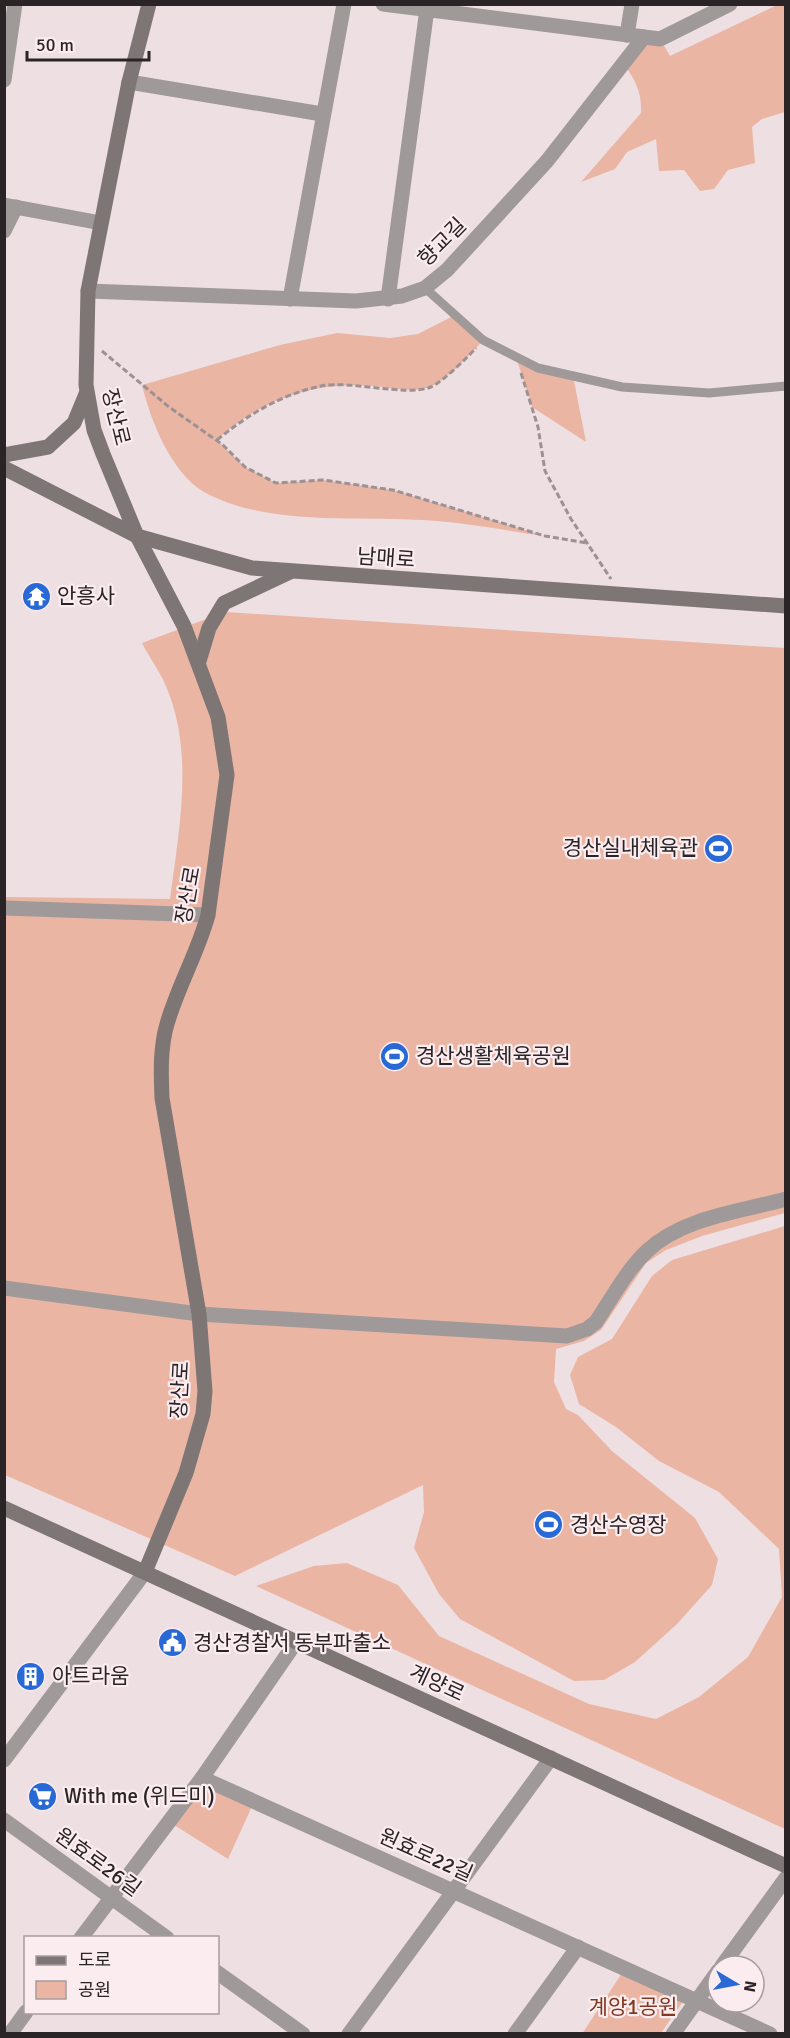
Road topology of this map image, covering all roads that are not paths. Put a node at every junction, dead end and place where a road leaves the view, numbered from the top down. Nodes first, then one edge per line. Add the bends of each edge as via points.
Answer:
1 (15, 4) edge
2 (149, 4) edge
3 (344, 4) edge
4 (383, 4) edge
5 (632, 4) edge
6 (730, 4) edge
7 (427, 9) junction
8 (627, 34) junction
9 (644, 37) junction
10 (4, 80) edge
11 (129, 82) junction
12 (322, 114) junction
13 (10, 206) edge
14 (101, 223) junction
15 (4, 231) edge
16 (425, 288) junction
17 (88, 291) junction
18 (290, 299) junction
19 (388, 299) junction
20 (786, 386) edge
21 (87, 391) junction
22 (4, 455) edge
23 (4, 468) edge
24 (137, 536) junction
25 (290, 572) junction
26 (786, 606) edge
27 (199, 661) junction
28 (4, 908) edge
29 (208, 915) junction
30 (786, 1199) edge
31 (4, 1288) edge
32 (199, 1314) junction
33 (6, 1512) edge
34 (145, 1572) junction
35 (296, 1642) junction
36 (550, 1758) junction
37 (4, 1760) edge
38 (202, 1778) junction
39 (4, 1820) edge
40 (786, 1866) edge
41 (786, 1878) edge
42 (454, 1891) junction
43 (111, 1898) junction
44 (82, 1936) edge
45 (164, 1936) edge
46 (578, 1947) junction
47 (731, 1954) edge
48 (219, 1974) edge
49 (706, 1988) edge
50 (697, 2001) junction
51 (25, 2014) edge
52 (10, 2034) edge
53 (303, 2034) edge
54 (349, 2034) edge
55 (515, 2034) edge
56 (673, 2034) edge
57 (770, 2034) edge

1 - 10 street
2 - 11 street, 장산로
3 - 12 street
4 - 7 street
5 - 8 street
6 - 9 street via 660,39
7 - 8 street
7 - 19 street
8 - 9 street
9 - 16 street, 향교길 via 547,161 447,270
11 - 12 street
11 - 14 street, 장산로
12 - 18 street
13 - 14 street
13 - 15 street
14 - 17 street, 장산로
16 - 19 street, 향교길
16 - 20 lane via 483,340 538,368 622,387 709,393
17 - 18 street, 향교길
17 - 21 street, 장산로
18 - 19 street, 향교길
21 - 22 street via 74,423 48,447
21 - 24 street, 장산로 via 94,430
23 - 24 street, 남매로
24 - 25 street, 남매로 via 233,563
24 - 27 street, 장산로
25 - 26 street, 남매로
25 - 27 street via 224,603 209,628
27 - 29 street, 장산로 via 218,717 227,775
28 - 29 street
29 - 32 street, 장산로 via 167,1025 161,1074
30 - 32 street via 675,1232 635,1264 596,1322 567,1336
31 - 32 street
32 - 34 street, 장산로 via 205,1382 203,1414 176,1500
33 - 34 street, 계양로
34 - 35 street, 계양로
34 - 37 street, 장산로
35 - 36 street, 계양로
35 - 38 street
36 - 40 street, 계양로
36 - 42 street
38 - 42 street, 원효로22길
38 - 43 street
39 - 43 street, 원효로26길
41 - 47 street
42 - 46 street, 원효로22길
42 - 54 street
43 - 44 street
43 - 45 street, 원효로26길
46 - 50 street, 원효로22길
46 - 55 street
48 - 53 street
49 - 50 street
50 - 56 street
50 - 57 street, 원효로22길
51 - 52 street

